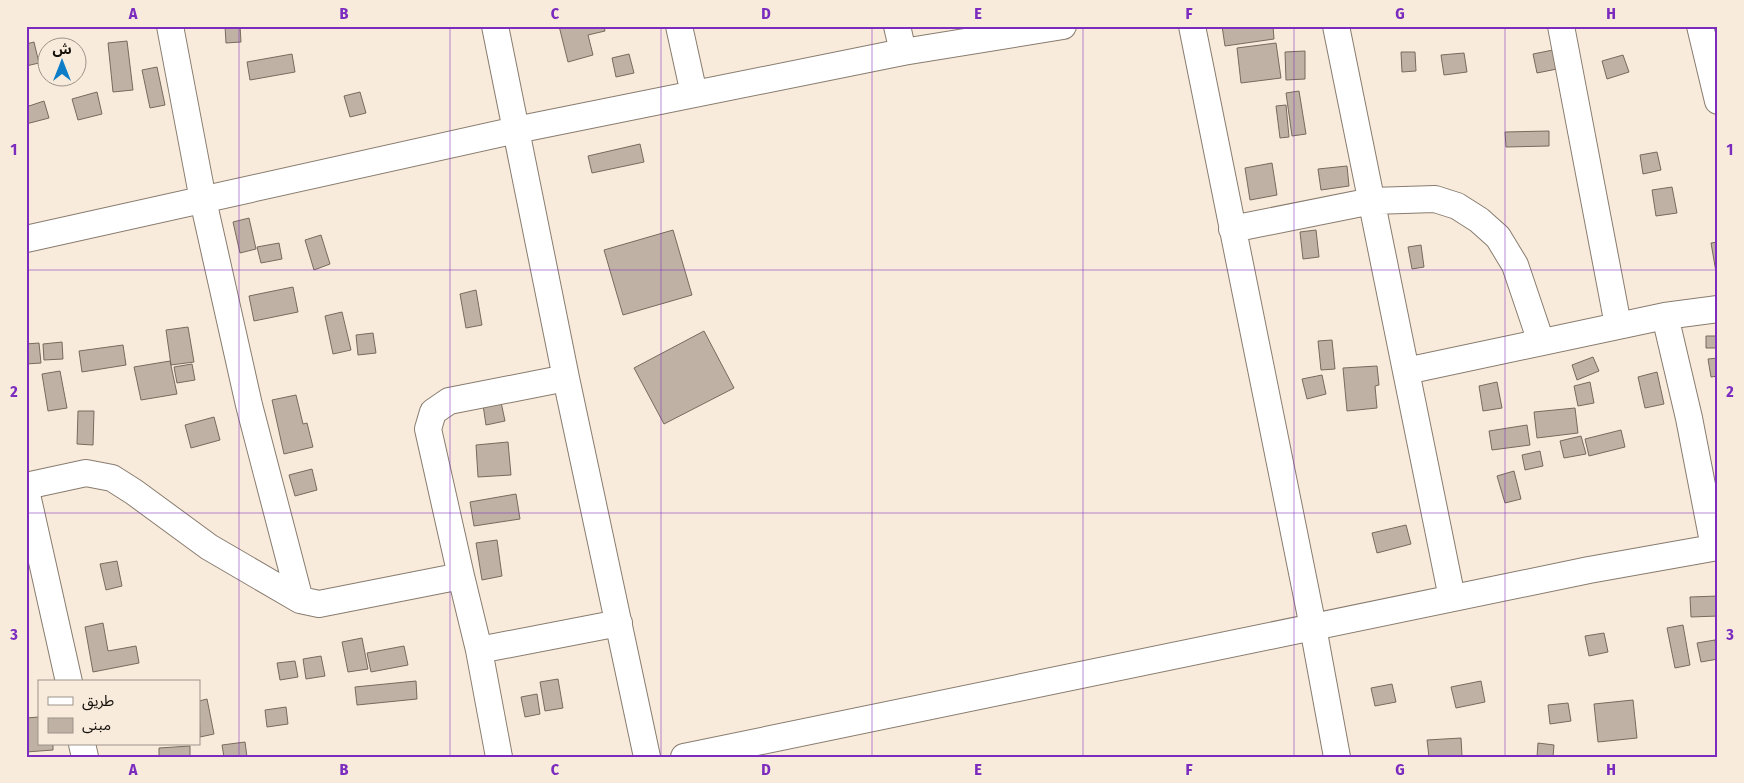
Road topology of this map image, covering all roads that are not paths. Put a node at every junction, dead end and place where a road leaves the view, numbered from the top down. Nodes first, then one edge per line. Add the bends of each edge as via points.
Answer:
1 (170, 26) edge
2 (495, 26) edge
3 (679, 26) edge
4 (897, 26) edge
5 (1063, 26) edge
6 (1192, 26) edge
7 (1336, 26) edge
8 (1561, 26) edge
9 (1700, 26) edge
10 (903, 52) junction
11 (694, 94) junction
12 (1718, 101) edge
13 (516, 130) junction
14 (203, 200) junction
15 (1372, 202) junction
16 (1232, 229) junction
17 (26, 239) edge
18 (1718, 309) edge
19 (1666, 316) junction
20 (1618, 326) junction
21 (1541, 342) junction
22 (1406, 371) junction
23 (566, 378) junction
24 (26, 486) edge
25 (26, 490) edge
26 (1716, 547) edge
27 (461, 576) junction
28 (1452, 598) junction
29 (300, 600) junction
30 (619, 623) junction
31 (1313, 627) junction
32 (479, 650) junction
33 (69, 680) edge
34 (499, 757) edge
35 (647, 757) edge
36 (684, 757) edge
37 (1337, 757) edge

1 - 14 street
2 - 13 street
3 - 11 street
4 - 10 street
5 - 10 street
6 - 16 street
7 - 15 street
8 - 20 street
9 - 12 street
10 - 11 street
11 - 13 street
13 - 14 street
13 - 23 street
14 - 17 street
14 - 29 street via 249,405
15 - 16 street
15 - 21 street via 1435,199 1456,206 1479,220 1498,237 1515,265
15 - 22 street
16 - 31 street
18 - 19 street
19 - 20 street
19 - 26 street
20 - 21 street
21 - 22 street
22 - 28 street
23 - 27 street via 449,401 433,412 428,429
23 - 30 street
24 - 29 street via 86,473 112,478 209,547
25 - 33 street
26 - 28 street
27 - 29 street via 319,604
27 - 32 street
28 - 31 street
30 - 32 street
30 - 35 street
31 - 36 street
31 - 37 street
32 - 34 street

